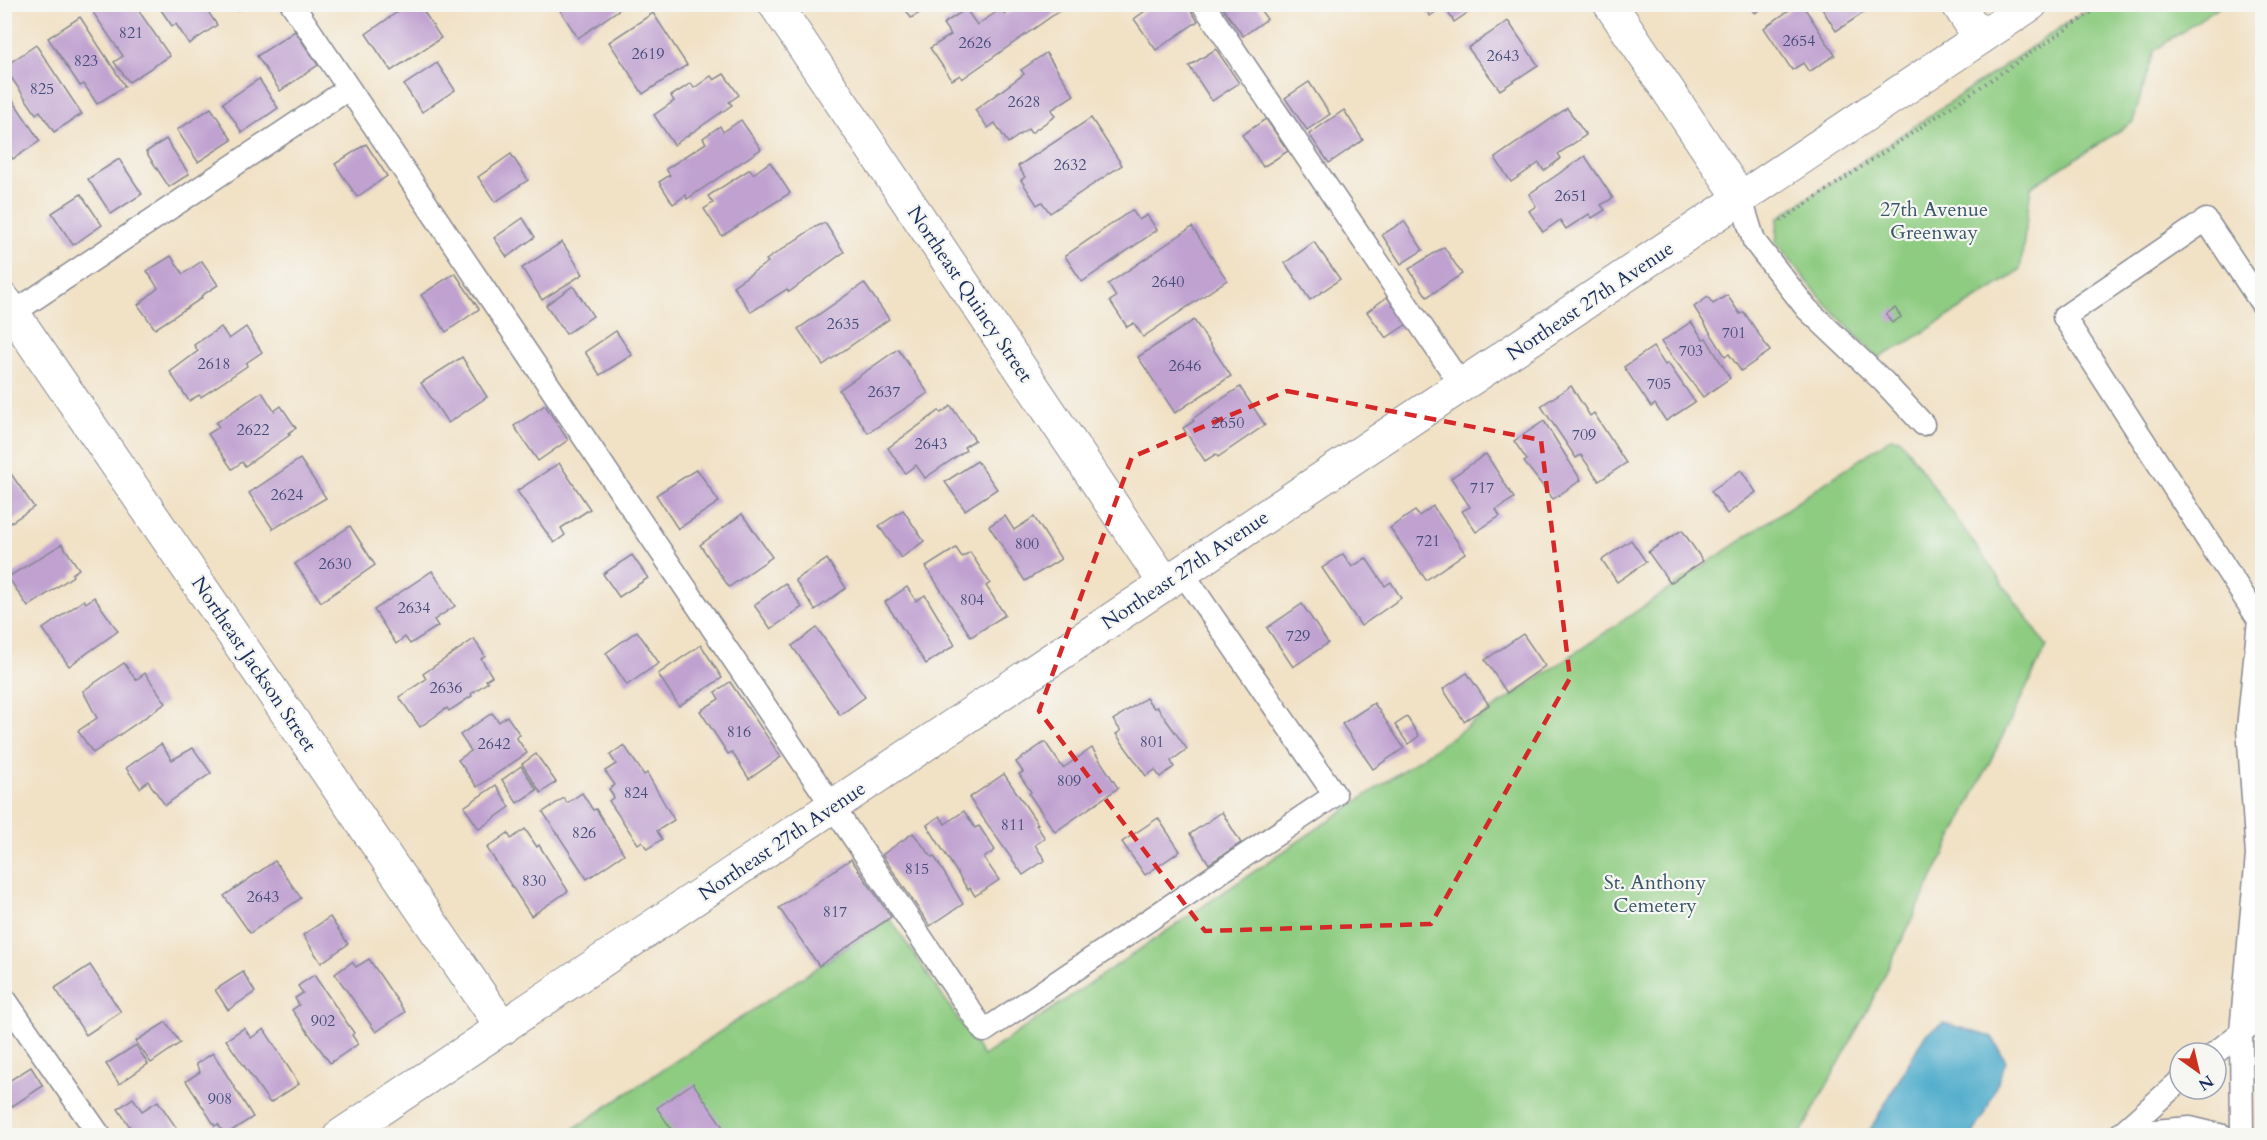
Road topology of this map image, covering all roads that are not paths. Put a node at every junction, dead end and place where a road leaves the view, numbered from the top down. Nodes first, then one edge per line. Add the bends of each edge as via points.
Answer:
1 (292, 4) edge
2 (775, 4) edge
3 (1203, 4) edge
4 (1610, 4) edge
5 (1958, 4) edge
6 (2031, 4) edge
7 (1980, 38) junction
8 (348, 89) junction
9 (1741, 200) junction
10 (2262, 304) edge
11 (9, 307) edge
12 (1462, 386) junction
13 (1923, 424) dead end
14 (1174, 578) junction
15 (2260, 619) edge
16 (833, 807) junction
17 (6, 1006) edge
18 (2262, 1016) edge
19 (503, 1028) junction
20 (2241, 1032) junction
21 (2228, 1042) edge
22 (2168, 1092) edge
23 (100, 1136) edge
24 (340, 1136) edge
25 (2118, 1136) edge
26 (2137, 1136) edge
27 (2223, 1136) edge
28 (2242, 1136) edge

1 - 8 lane
2 - 14 street, Northeast Quincy Street
3 - 12 lane
4 - 9 street
5 - 7 street
6 - 7 street, Northeast 27th Avenue
7 - 9 street, Northeast 27th Avenue
8 - 11 lane
8 - 16 lane
9 - 12 street, Northeast 27th Avenue
9 - 13 lane via 1754,241 1807,309
10 - 15 lane via 2206,220 2064,317
11 - 19 street, Northeast Jackson Street
12 - 14 street, Northeast 27th Avenue
14 - 16 street, Northeast 27th Avenue
14 - 16 lane via 1335,795 984,1031
15 - 20 lane via 2248,728 2257,855
16 - 19 street, Northeast 27th Avenue
17 - 23 lane
18 - 20 lane
19 - 24 street, Northeast 27th Avenue
20 - 21 lane
20 - 28 lane
22 - 25 lane
26 - 27 lane via 2142,1132 2190,1128

